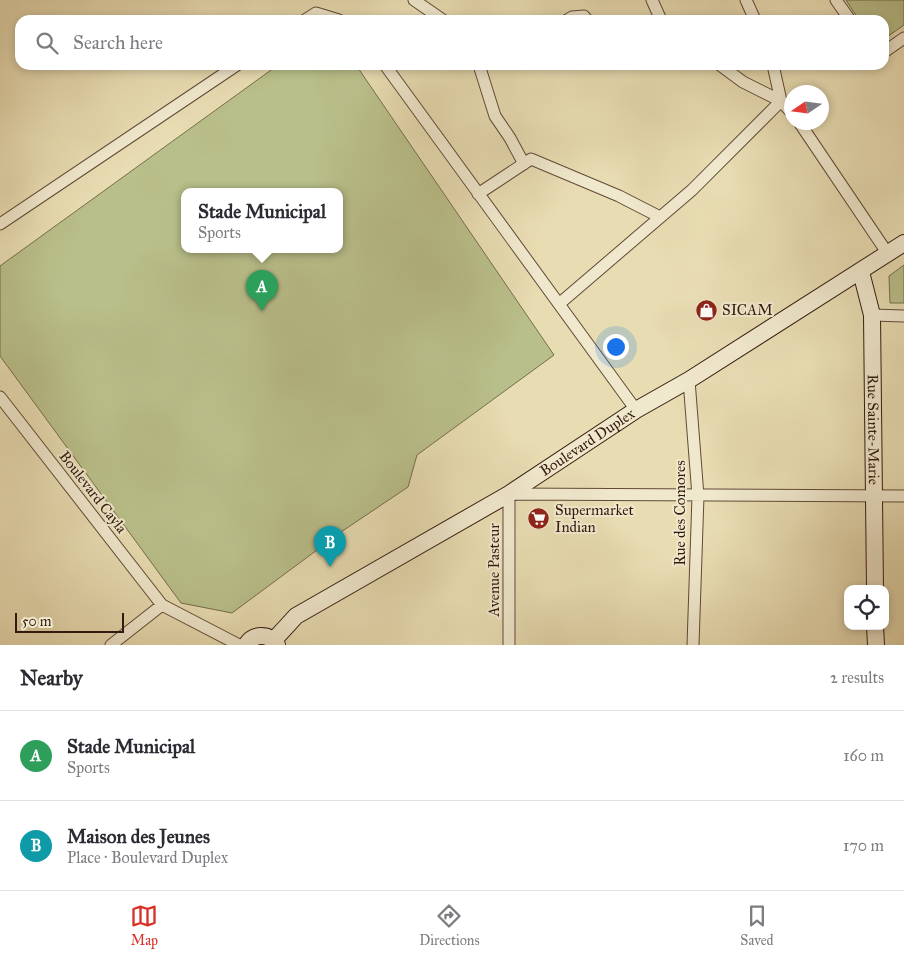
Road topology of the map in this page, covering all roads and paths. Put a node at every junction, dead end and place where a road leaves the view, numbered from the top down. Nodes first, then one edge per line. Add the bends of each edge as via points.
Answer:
1 (414, 0) edge
2 (652, 0) edge
3 (746, 0) edge
4 (836, 0) edge
5 (436, 15) edge
6 (660, 15) edge
7 (753, 15) edge
8 (846, 15) edge
9 (904, 38) edge
10 (889, 48) edge
11 (231, 70) edge
12 (389, 70) edge
13 (481, 70) edge
14 (727, 70) edge
15 (774, 70) edge
16 (781, 101) junction
17 (784, 104) edge
18 (804, 130) edge
19 (524, 164) junction
20 (478, 194) junction
21 (660, 217) junction
22 (0, 224) edge
23 (904, 243) edge
24 (888, 254) junction
25 (861, 272) junction
26 (558, 304) junction
27 (872, 315) junction
28 (904, 316) edge
29 (689, 380) junction
30 (0, 397) edge
31 (636, 410) junction
32 (509, 494) junction
33 (698, 496) junction
34 (874, 496) junction
35 (904, 496) edge
36 (875, 585) edge
37 (162, 605) junction
38 (875, 630) edge
39 (276, 643) edge
40 (111, 645) edge
41 (239, 645) edge
42 (246, 645) edge
43 (509, 645) edge
44 (693, 645) edge
45 (876, 645) edge

1 - 5 street
2 - 6 street
3 - 7 street
4 - 8 street
9 - 10 street
11 - 22 street
12 - 20 street
13 - 19 street via 496,116
14 - 16 street
15 - 16 street
16 - 17 street
16 - 21 street via 692,190
18 - 24 street
19 - 20 street
19 - 21 street via 531,159
20 - 26 street
21 - 26 street
23 - 24 main road, Boulevard Duplex
24 - 25 main road, Boulevard Duplex
25 - 27 main road, Rue Sainte-Marie
25 - 29 main road, Boulevard Duplex
26 - 31 street
27 - 28 street
27 - 34 main road, Rue Sainte-Marie
29 - 31 main road, Boulevard Duplex
29 - 33 street, Rue des Comores
30 - 37 street, Boulevard Cayla
31 - 32 main road, Boulevard Duplex
32 - 33 street
32 - 39 main road, Boulevard Duplex via 296,616
32 - 43 street, Avenue Pasteur
33 - 34 street
33 - 44 street, Rue des Comores
34 - 35 street
34 - 36 main road, Rue Sainte-Marie
37 - 40 street
37 - 41 street
38 - 45 main road
39 - 42 main road via 257,636

